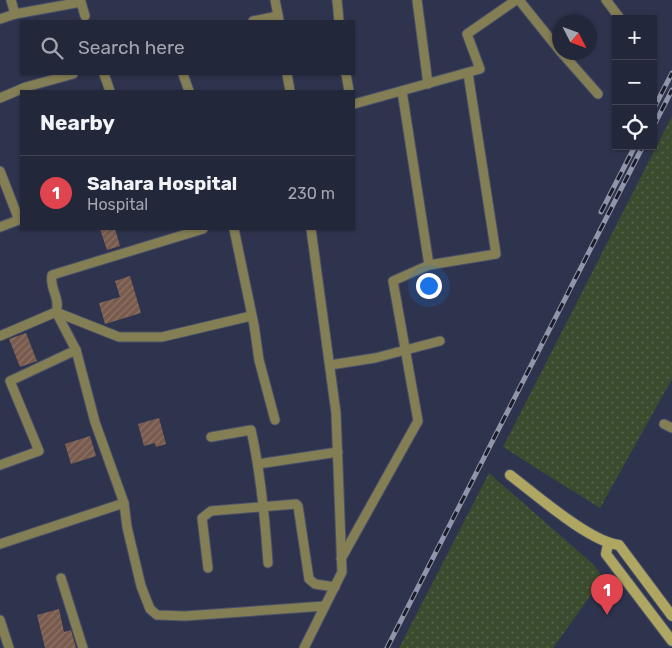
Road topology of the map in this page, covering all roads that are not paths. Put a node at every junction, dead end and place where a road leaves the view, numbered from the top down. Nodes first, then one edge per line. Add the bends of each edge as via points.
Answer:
1 (11, 0) edge
2 (276, 0) edge
3 (337, 0) edge
4 (417, 0) edge
5 (518, 0) edge
6 (606, 0) edge
7 (14, 14) junction
8 (618, 15) edge
9 (85, 16) dead end
10 (278, 18) edge
11 (0, 19) edge
12 (261, 20) edge
13 (340, 20) edge
14 (552, 42) edge
15 (567, 60) edge
16 (468, 73) junction
17 (69, 75) edge
18 (104, 75) edge
19 (183, 75) edge
20 (287, 75) edge
21 (346, 75) edge
22 (428, 84) junction
23 (110, 90) edge
24 (189, 90) edge
25 (290, 90) edge
26 (349, 90) edge
27 (402, 91) junction
28 (598, 94) dead end
29 (0, 98) edge
30 (355, 104) edge
31 (0, 170) edge
32 (20, 219) edge
33 (0, 227) edge
34 (200, 230) edge
35 (234, 230) edge
36 (311, 230) edge
37 (429, 265) junction
38 (56, 312) junction
39 (251, 316) junction
40 (0, 336) edge
41 (440, 341) dead end
42 (404, 349) junction
43 (76, 350) junction
44 (330, 365) junction
45 (275, 420) dead end
46 (211, 437) dead end
47 (338, 452) junction
48 (258, 464) junction
49 (0, 465) edge
50 (510, 475) dead end
51 (124, 503) junction
52 (264, 506) junction
53 (0, 544) edge
54 (608, 544) junction
55 (341, 559) junction
56 (268, 562) dead end
57 (208, 568) dead end
58 (62, 578) dead end
59 (335, 586) junction
60 (325, 606) junction
61 (672, 616) edge
62 (0, 620) edge
63 (672, 641) edge
64 (9, 648) edge
65 (83, 648) edge
66 (304, 648) edge

1 - 7 street
2 - 10 street
3 - 13 street
4 - 22 street
5 - 14 street
5 - 16 street via 467,34 480,69
6 - 8 street
7 - 9 street via 81,2
7 - 11 street
10 - 12 street
15 - 28 street
16 - 22 street
16 - 37 street via 496,254
17 - 29 street
18 - 23 street
19 - 24 street
20 - 25 street
21 - 26 street
22 - 27 street
27 - 30 street
27 - 37 street
31 - 32 street
32 - 33 street
34 - 38 street via 52,275 58,303
35 - 39 street
36 - 44 street
37 - 42 street via 393,281
38 - 39 street via 119,337 162,337
38 - 40 street
38 - 43 street
39 - 45 street
41 - 42 street
42 - 44 street via 375,358
42 - 55 street via 418,421
43 - 49 street via 10,381 39,451
43 - 51 street via 95,422
44 - 47 street
46 - 48 street via 251,430
47 - 48 street
47 - 55 street
48 - 52 street
50 - 54 street via 566,518
51 - 53 street
51 - 60 street via 127,527 150,610 158,614 185,616
52 - 56 street
52 - 57 street via 211,511 202,518
52 - 59 street via 298,506 309,578 315,584
54 - 61 street via 619,545
54 - 63 street via 606,554
55 - 59 street via 342,572
58 - 65 street
59 - 60 street
60 - 66 street
62 - 64 street

